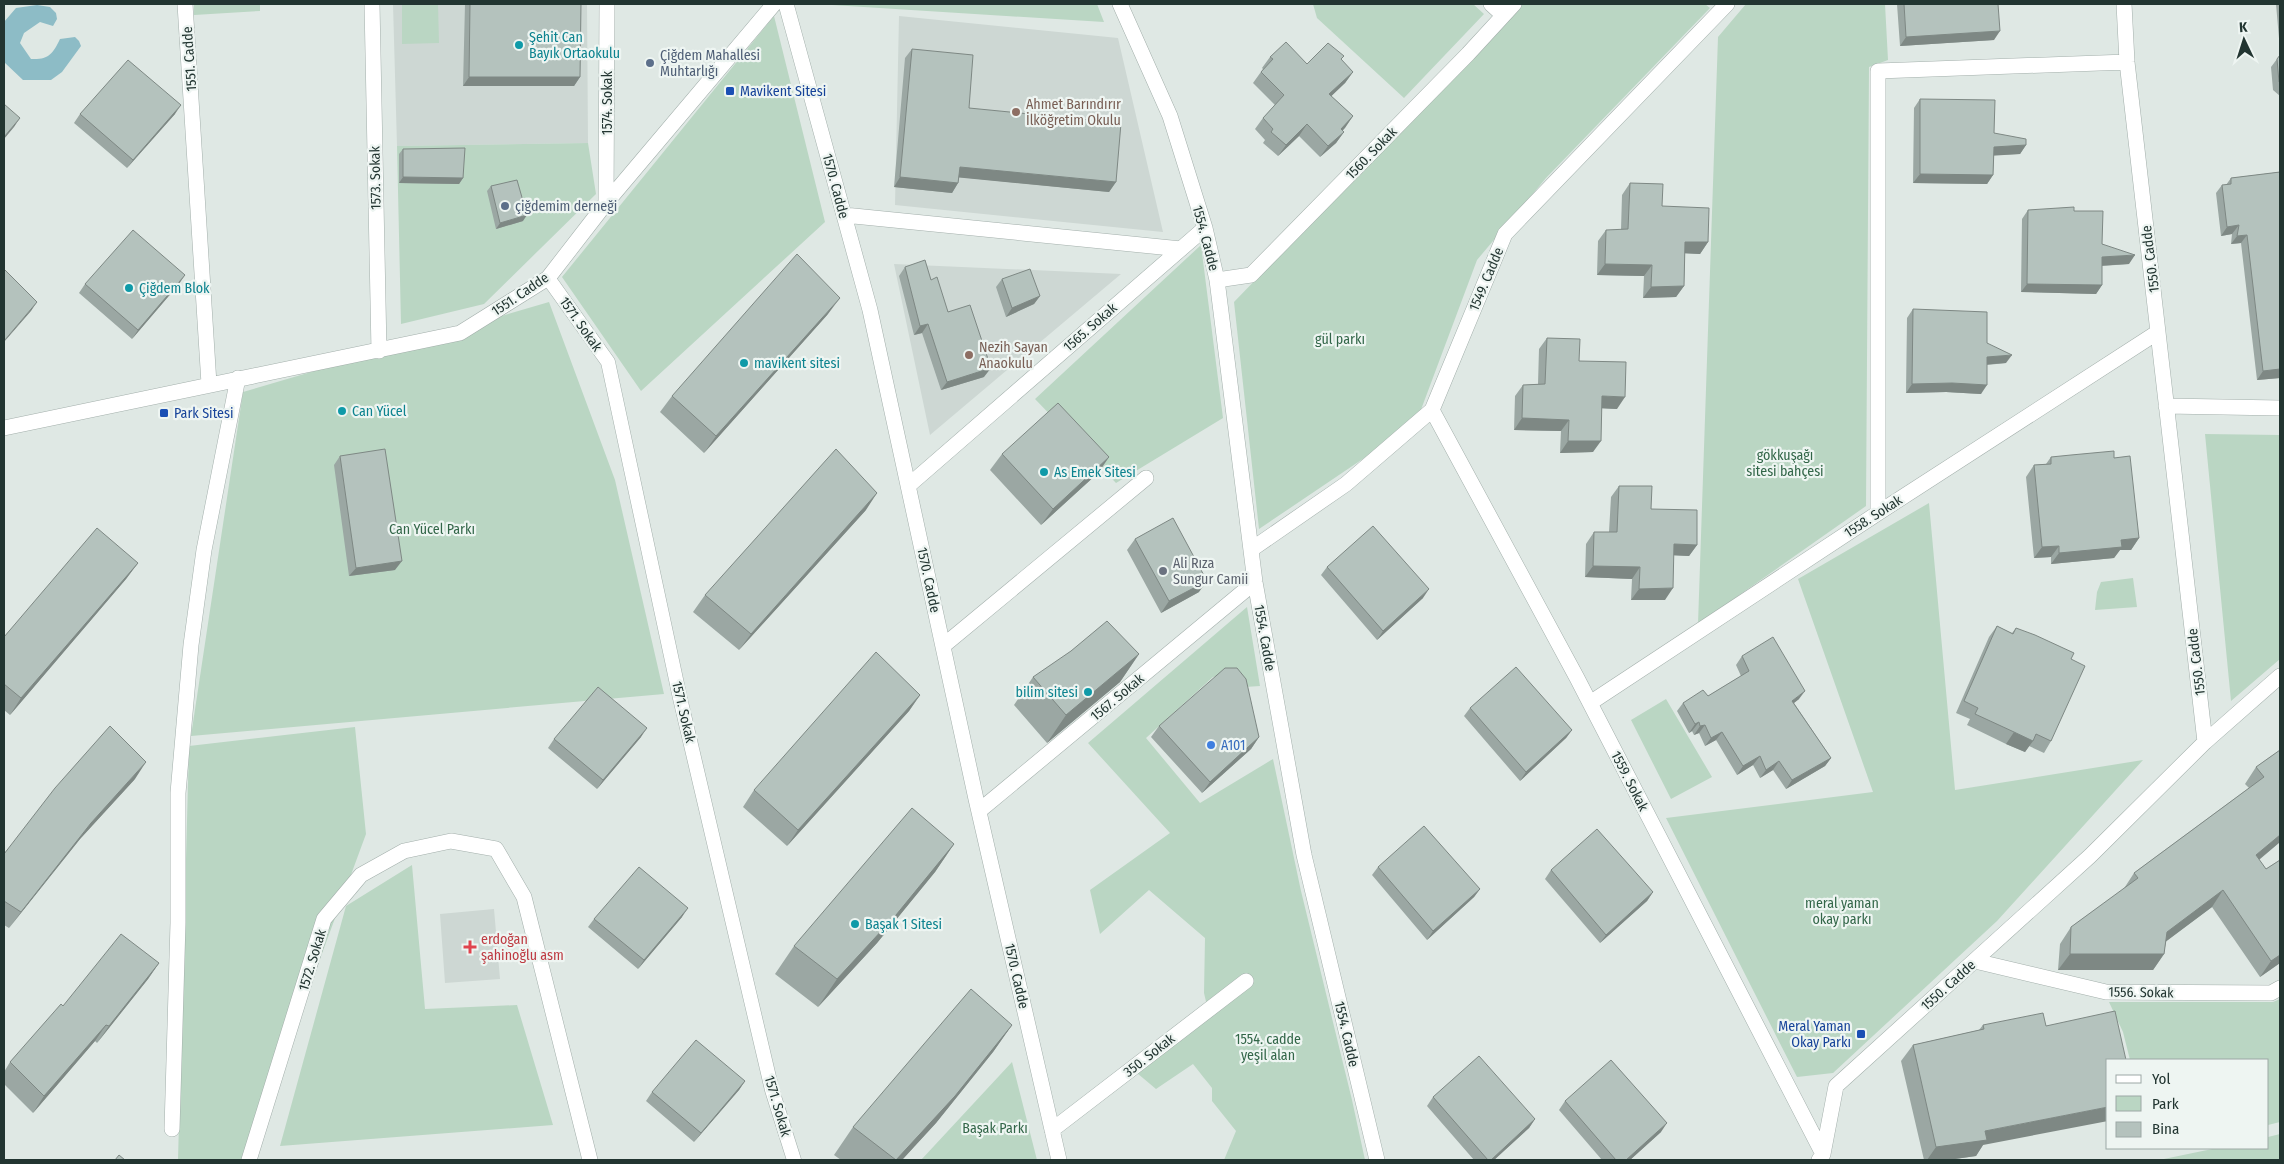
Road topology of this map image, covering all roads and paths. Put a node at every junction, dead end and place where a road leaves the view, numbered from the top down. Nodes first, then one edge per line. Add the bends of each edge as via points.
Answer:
1 (186, 4) edge
2 (372, 4) edge
3 (607, 4) edge
4 (774, 4) edge
5 (786, 4) edge
6 (1120, 4) edge
7 (1491, 4) edge
8 (1514, 4) edge
9 (2124, 4) edge
10 (1724, 5) edge
11 (1503, 15) junction
12 (2127, 62) junction
13 (606, 203) junction
14 (844, 215) junction
15 (1205, 228) junction
16 (1180, 249) junction
17 (548, 278) junction
18 (1217, 280) junction
19 (2158, 332) junction
20 (378, 351) junction
21 (238, 378) junction
22 (209, 384) junction
23 (2166, 406) junction
24 (2280, 408) edge
25 (1432, 410) junction
26 (4, 428) edge
27 (1146, 478) dead end
28 (908, 486) junction
29 (1878, 513) junction
30 (1252, 549) junction
31 (1255, 582) junction
32 (943, 646) junction
33 (2280, 676) edge
34 (1590, 703) junction
35 (2205, 742) junction
36 (979, 811) junction
37 (1975, 960) junction
38 (1246, 981) dead end
39 (2280, 988) edge
40 (172, 1129) dead end
41 (1052, 1130) junction
42 (1821, 1157) edge
43 (249, 1160) edge
44 (590, 1160) edge
45 (794, 1160) edge
46 (1059, 1160) edge
47 (1377, 1160) edge

1 - 22 street, 1551. Cadde
2 - 20 street, 1573. Sokak
3 - 13 street, 1574. Sokak
4 - 13 street, 1551. Cadde
5 - 14 street, 1570. Cadde
6 - 15 street, 1554. Cadde via 1170,116
7 - 11 street
8 - 11 street, 1560. Sokak
9 - 12 street, 1550. Cadde
10 - 25 street, 1549. Cadde via 1505,234
11 - 18 street, 1560. Sokak via 1251,275
12 - 19 street, 1550. Cadde
12 - 29 street via 1878,71
13 - 17 street, 1551. Cadde
14 - 16 street
14 - 28 street, 1570. Cadde via 870,310
15 - 16 street, 1565. Sokak
15 - 18 street, 1554. Cadde
16 - 28 street, 1565. Sokak
17 - 20 street, 1551. Cadde via 460,333
17 - 45 street, 1571. Sokak via 608,362 680,698 772,1090
18 - 30 street, 1554. Cadde
19 - 23 street, 1550. Cadde
19 - 29 street, 1558. Sokak
20 - 21 street, 1551. Cadde
21 - 22 street, 1551. Cadde
21 - 40 street via 204,550 191,645 178,794
22 - 26 street, 1551. Cadde
23 - 24 street
23 - 35 street, 1550. Cadde
25 - 30 street, 1549. Cadde via 1346,484
25 - 34 street, 1559. Sokak
27 - 32 street
28 - 32 street, 1570. Cadde
29 - 34 street, 1558. Sokak
30 - 31 street, 1554. Cadde
31 - 36 street, 1567. Sokak
31 - 47 street, 1554. Cadde via 1304,855
32 - 36 street, 1570. Cadde
33 - 35 street
34 - 42 street, 1559. Sokak
35 - 37 street, 1550. Cadde via 2090,856
36 - 41 street, 1570. Cadde
37 - 39 street, 1556. Sokak via 2106,992 2271,994
37 - 42 street, 1550. Cadde via 1836,1086
38 - 41 street, 350. Sokak
41 - 46 street, 1570. Cadde
43 - 44 street, 1572. Sokak via 324,919 361,875 404,851 451,841 496,849 524,897

